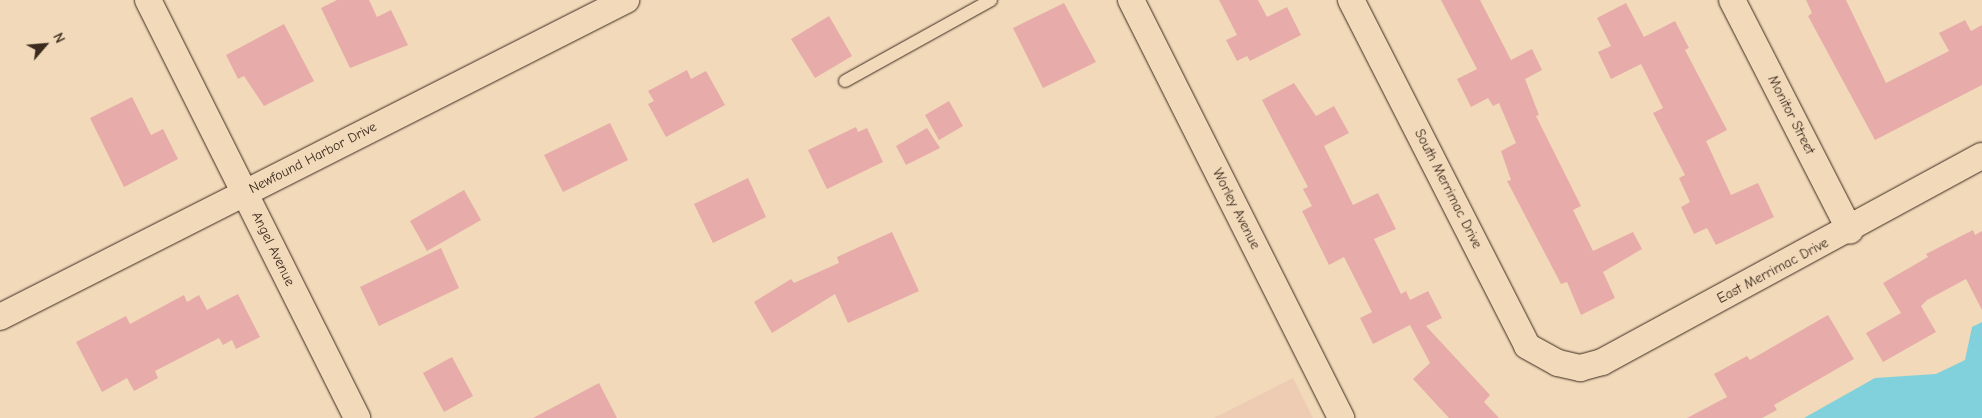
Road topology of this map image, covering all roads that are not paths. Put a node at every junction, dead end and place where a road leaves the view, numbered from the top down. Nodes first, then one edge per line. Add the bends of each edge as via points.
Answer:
1 (148, 0) edge
2 (626, 0) edge
3 (991, 0) edge
4 (1131, 0) edge
5 (1352, 0) edge
6 (1732, 0) edge
7 (846, 80) dead end
8 (1982, 156) edge
9 (245, 193) junction
10 (1850, 231) junction
11 (0, 317) edge
12 (1558, 363) joint
13 (357, 418) edge
14 (1341, 418) edge

1 - 9 street, Angel Avenue
2 - 9 street, Newfound Harbor Drive
3 - 7 lane
4 - 14 street, Worley Avenue
5 - 12 street, South Merrimac Drive via 1527,346
6 - 10 street, Monitor Street
8 - 10 street, East Merrimac Drive
9 - 11 street, Newfound Harbor Drive
9 - 13 street, Angel Avenue
10 - 12 street, East Merrimac Drive via 1602,362 1580,368

